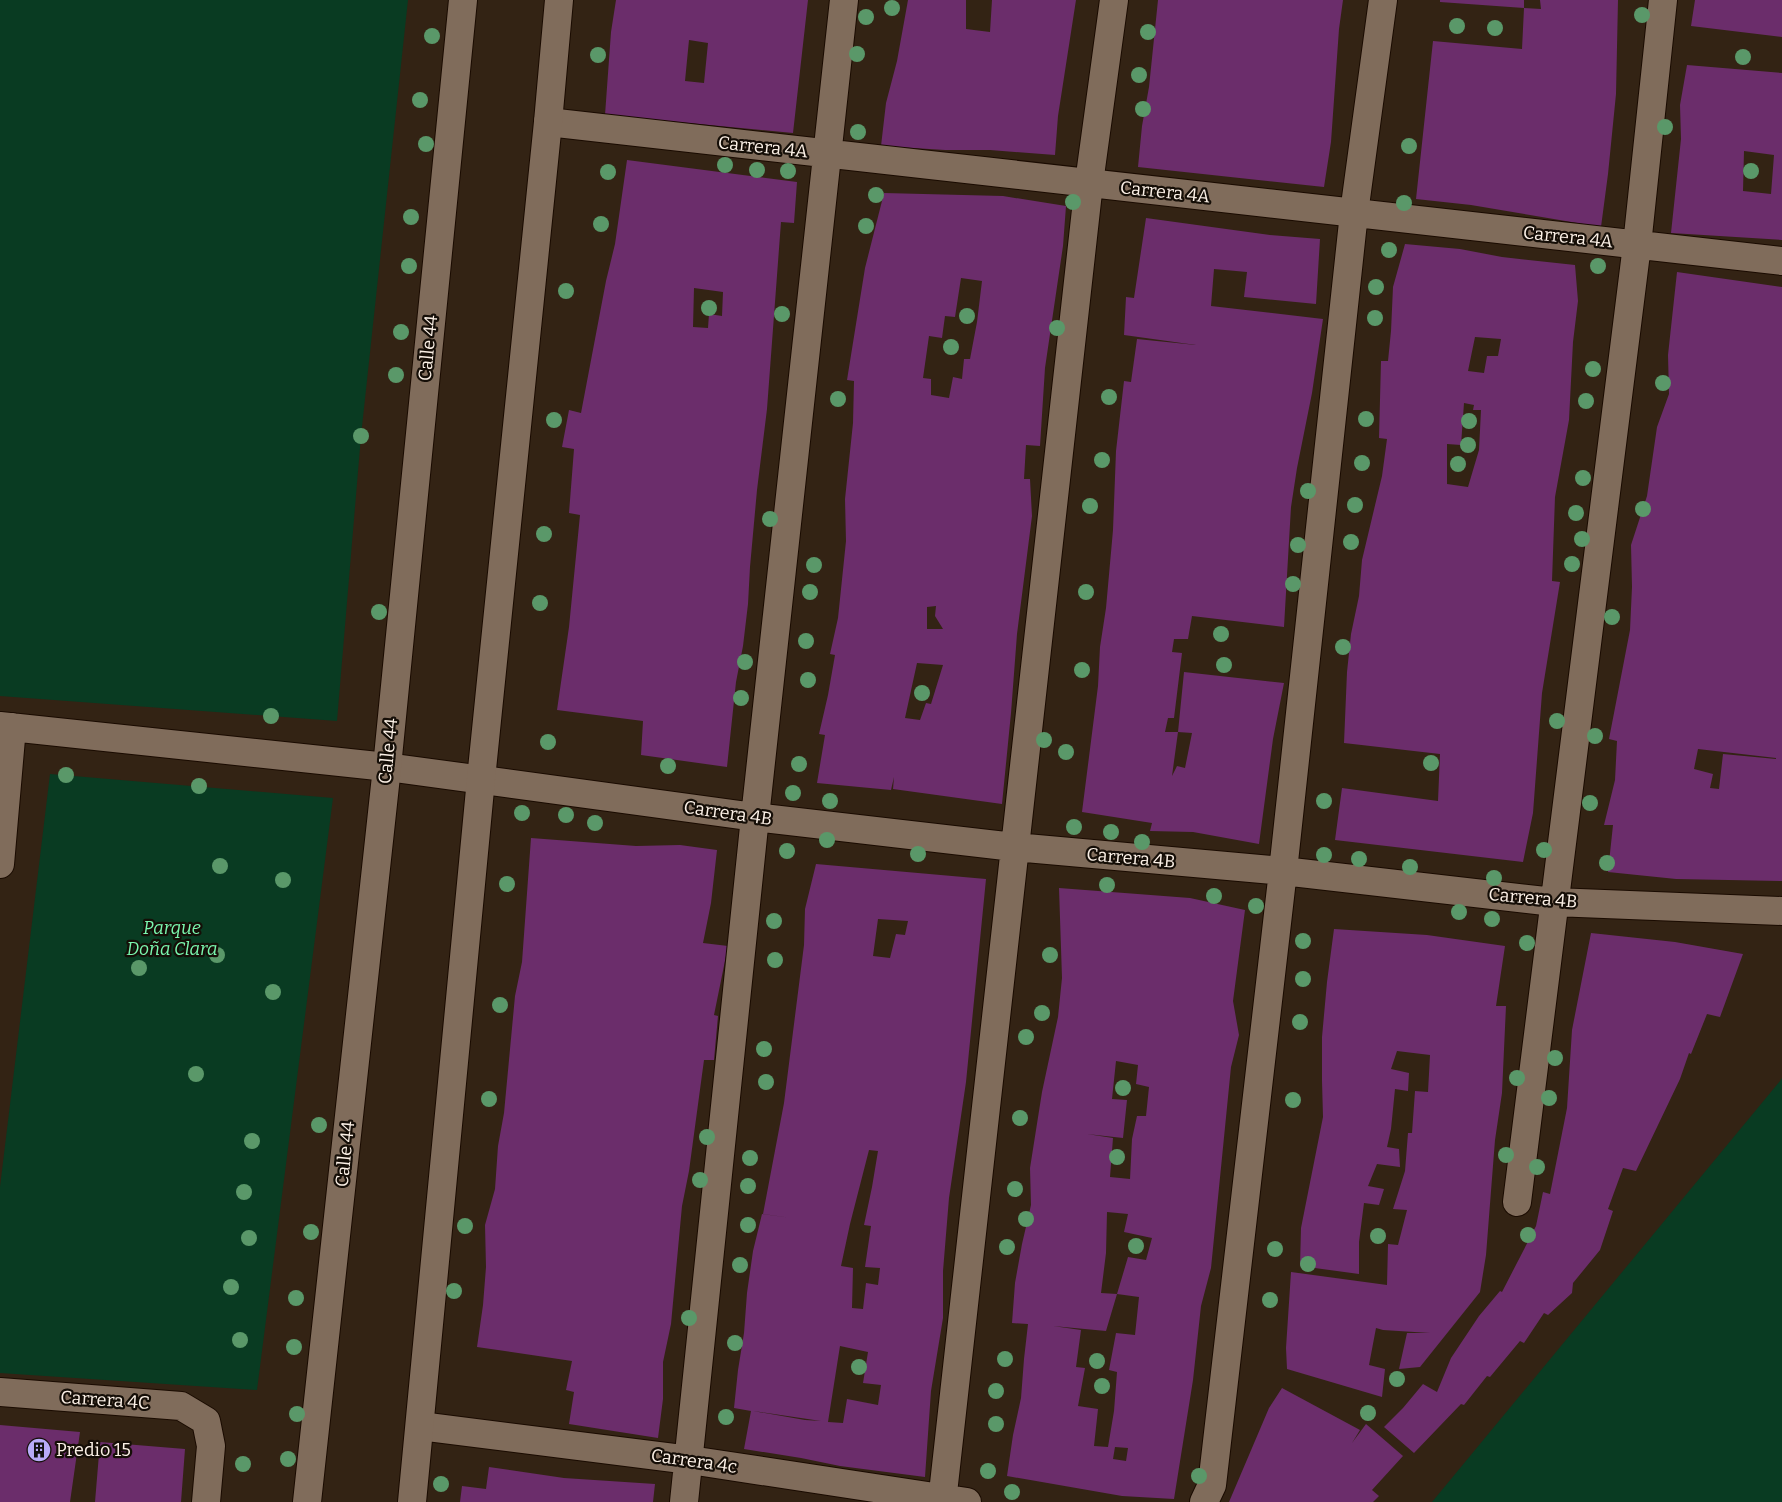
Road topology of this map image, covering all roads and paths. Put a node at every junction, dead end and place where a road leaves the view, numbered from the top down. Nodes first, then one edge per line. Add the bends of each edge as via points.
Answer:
1 (463, 0) edge
2 (559, 0) edge
3 (844, 0) edge
4 (1114, 0) edge
5 (1383, 0) edge
6 (1664, 0) edge
7 (548, 122) junction
8 (826, 154) junction
9 (1089, 183) junction
10 (1354, 213) junction
11 (1637, 245) junction
12 (1782, 261) edge
13 (6, 727) edge
14 (387, 767) junction
15 (481, 779) junction
16 (755, 817) junction
17 (1014, 847) junction
18 (0, 864) edge
19 (1283, 871) junction
20 (1554, 902) junction
21 (1782, 912) edge
22 (1517, 1202) dead end
23 (0, 1392) edge
24 (420, 1426) junction
25 (690, 1460) junction
26 (1208, 1494) edge
27 (951, 1501) edge
28 (206, 1502) edge
29 (307, 1502) edge
30 (412, 1502) edge
31 (684, 1502) edge

1 - 14 street, Calle 44
2 - 7 street
3 - 8 street
4 - 9 street
5 - 10 street
6 - 11 street
7 - 8 street, Carrera 4A
7 - 15 street
8 - 9 street, Carrera 4A
8 - 16 street
9 - 10 street, Carrera 4A
9 - 17 street
10 - 11 street, Carrera 4A
10 - 19 street
11 - 12 street, Carrera 4A
11 - 20 street
13 - 14 street, Carrera 4B
13 - 18 street
14 - 15 street, Carrera 4B
14 - 29 street, Calle 44
15 - 16 street, Carrera 4B
15 - 24 street
16 - 17 street, Carrera 4B
16 - 25 street
17 - 19 street, Carrera 4B
17 - 27 street
19 - 20 street, Carrera 4B
19 - 26 street
20 - 21 street, Carrera 4B
20 - 22 street
23 - 28 street, Carrera 4C via 181,1406 206,1421 212,1446
24 - 25 street, Carrera 4c
24 - 30 street
25 - 27 street, Carrera 4c
25 - 31 street

